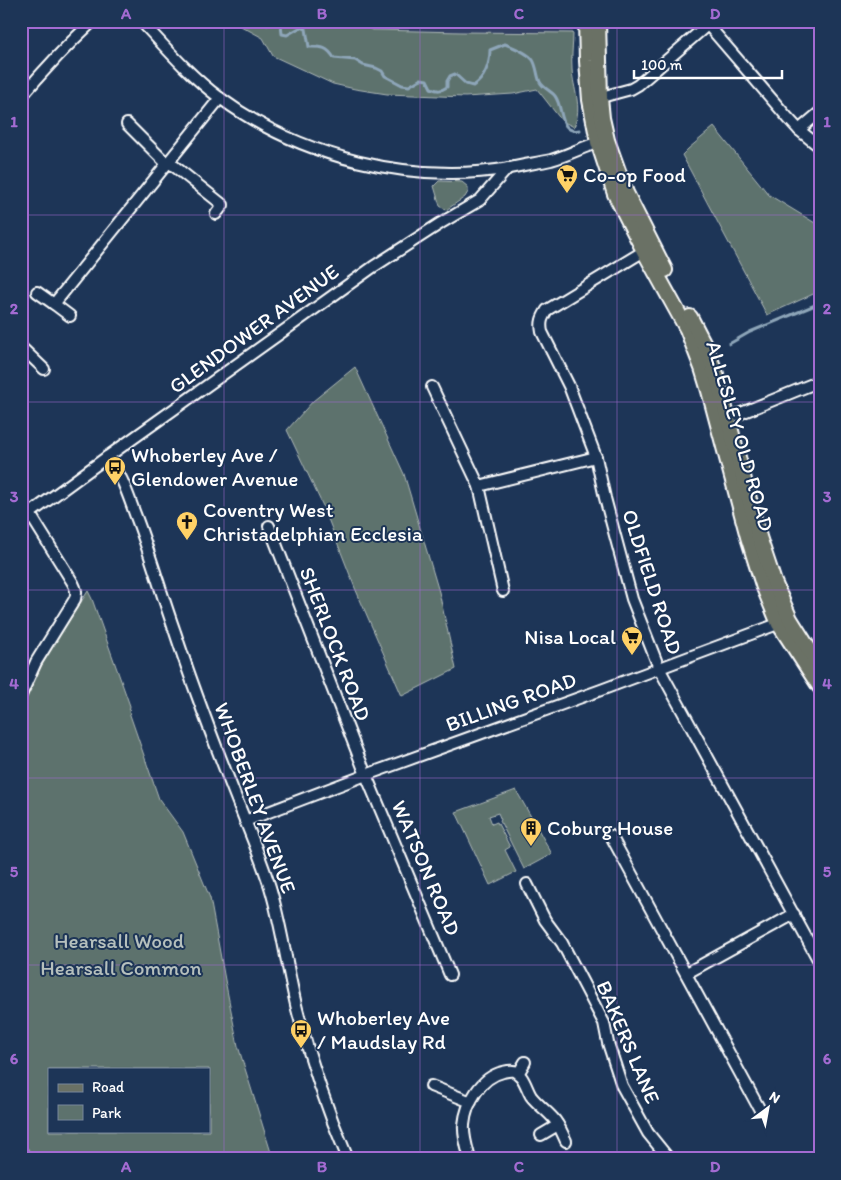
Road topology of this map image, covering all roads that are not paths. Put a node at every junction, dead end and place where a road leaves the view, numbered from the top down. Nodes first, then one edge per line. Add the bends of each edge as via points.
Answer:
1 (93, 21) edge
2 (141, 21) edge
3 (586, 21) edge
4 (598, 21) edge
5 (710, 23) edge
6 (21, 97) edge
7 (220, 98) junction
8 (595, 99) junction
9 (820, 112) edge
10 (127, 124) dead end
11 (799, 130) junction
12 (603, 141) junction
13 (820, 147) edge
14 (168, 163) junction
15 (508, 168) junction
16 (216, 214) dead end
17 (648, 248) junction
18 (38, 292) dead end
19 (54, 304) junction
20 (70, 316) dead end
21 (21, 347) edge
22 (44, 369) dead end
23 (820, 381) edge
24 (432, 387) dead end
25 (723, 419) junction
26 (107, 457) junction
27 (596, 457) junction
28 (479, 486) junction
29 (21, 503) edge
30 (26, 517) edge
31 (269, 526) dead end
32 (503, 591) dead end
33 (785, 621) junction
34 (820, 667) edge
35 (659, 668) junction
36 (820, 687) edge
37 (21, 695) edge
38 (366, 775) junction
39 (245, 821) junction
40 (612, 836) dead end
41 (527, 884) dead end
42 (794, 914) junction
43 (820, 963) edge
44 (687, 973) junction
45 (450, 975) dead end
46 (525, 1062) dead end
47 (518, 1074) junction
48 (431, 1086) dead end
49 (471, 1102) junction
50 (760, 1110) dead end
51 (558, 1125) junction
52 (541, 1135) dead end
53 (566, 1141) dead end
54 (21, 1155) edge
55 (24, 1159) edge
56 (348, 1159) edge
57 (470, 1159) edge
58 (669, 1159) edge

1 - 6 street
2 - 7 street via 184,67
3 - 8 main road, ALLESLEY OLD ROAD via 587,61
4 - 8 main road, ALLESLEY OLD ROAD
5 - 8 street via 638,85
5 - 11 street
7 - 14 street
7 - 15 street via 267,128 327,153 356,161 410,171 460,173
8 - 12 main road, ALLESLEY OLD ROAD via 602,118
9 - 11 street
10 - 14 street
11 - 13 street
12 - 15 street via 551,159
12 - 17 main road, ALLESLEY OLD ROAD
14 - 16 street via 223,205
14 - 19 street
15 - 26 street, GLENDOWER AVENUE via 480,200 373,267
17 - 25 main road, ALLESLEY OLD ROAD via 687,329
17 - 27 street, OLDFIELD ROAD via 547,310 540,325 569,386
18 - 19 street
19 - 20 street
21 - 22 street
23 - 25 street
24 - 28 street
25 - 33 main road, ALLESLEY OLD ROAD via 748,537 763,585
26 - 30 street, GLENDOWER AVENUE
26 - 39 street, WHOBERLEY AVENUE via 114,464 129,498 205,720
27 - 28 street
27 - 35 street, OLDFIELD ROAD via 632,599
28 - 32 street
29 - 30 street
30 - 37 street via 62,564 76,589 75,599 36,662
31 - 38 street, SHERLOCK ROAD
33 - 34 main road, ALLESLEY OLD ROAD
33 - 35 street, BILLING ROAD
33 - 36 main road, ALLESLEY OLD ROAD
35 - 38 street, BILLING ROAD
35 - 42 street, OLDFIELD ROAD
38 - 39 street, BILLING ROAD
38 - 45 street, WATSON ROAD
39 - 56 street, WHOBERLEY AVENUE via 277,913 306,1042
40 - 44 street
41 - 58 street, BAKERS LANE via 604,1023 622,1086 648,1133
42 - 43 street, OLDFIELD ROAD
42 - 44 street
44 - 50 street
46 - 47 street
47 - 49 street via 508,1070 498,1073 483,1084
47 - 51 street via 531,1096
48 - 49 street
49 - 57 street via 464,1123
51 - 52 street
51 - 53 street
54 - 55 street

